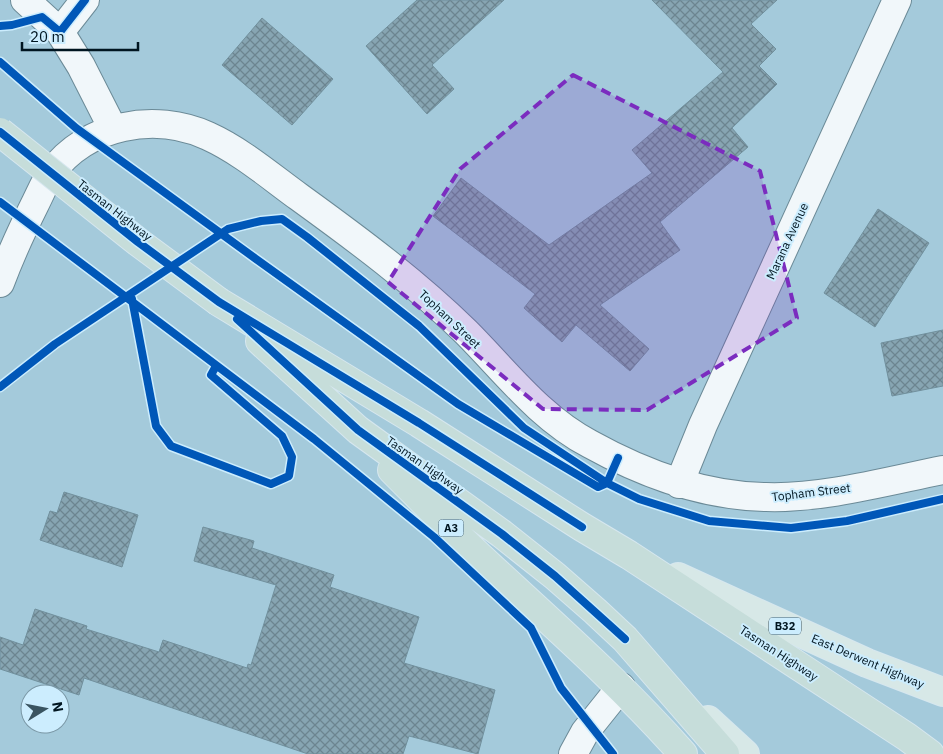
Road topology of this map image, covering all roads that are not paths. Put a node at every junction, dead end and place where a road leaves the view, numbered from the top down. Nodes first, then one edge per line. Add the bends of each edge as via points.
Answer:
1 (25, 0) edge
2 (85, 0) edge
3 (897, 0) edge
4 (60, 32) junction
5 (113, 129) junction
6 (0, 132) edge
7 (0, 283) edge
8 (219, 302) junction
9 (943, 470) edge
10 (679, 484) junction
11 (629, 555) junction
12 (625, 639) junction
13 (621, 687) junction
14 (943, 692) edge
15 (572, 754) edge
16 (683, 754) edge
17 (725, 754) edge
18 (746, 754) edge
19 (930, 754) edge

1 - 4 street
2 - 4 street
3 - 10 street, Marana Avenue
4 - 5 street
5 - 7 street, Topham Street via 72,152 52,173 17,240
5 - 10 street, Topham Street via 161,123 210,136 325,216 435,303 525,396 555,422 596,447
6 - 8 highway, Tasman Highway / A3, bridge
8 - 11 highway, Tasman Highway / A3
8 - 12 highway, Tasman Highway / A3 via 358,430 502,534
8 - 13 highway, A3 via 489,565
9 - 10 street, Topham Street via 854,488 765,498 724,494
11 - 14 main road, East Derwent Highway / B32 via 867,663
11 - 19 highway, Tasman Highway / A3
12 - 17 highway, Tasman Highway / A3
12 - 18 main road, A3
13 - 15 street
13 - 16 highway, A3

